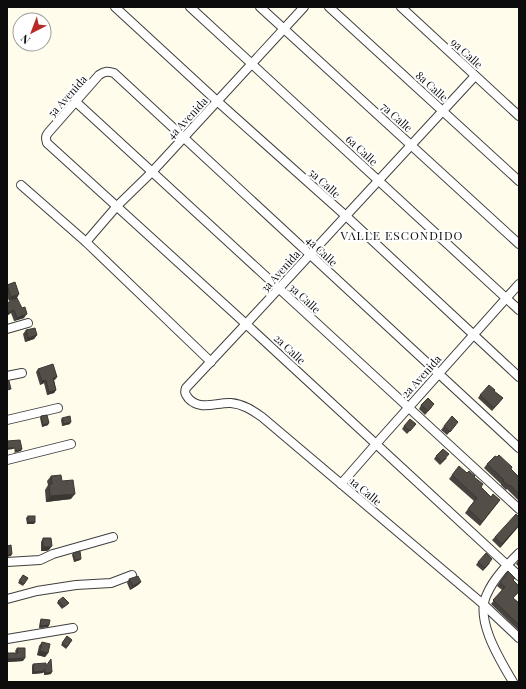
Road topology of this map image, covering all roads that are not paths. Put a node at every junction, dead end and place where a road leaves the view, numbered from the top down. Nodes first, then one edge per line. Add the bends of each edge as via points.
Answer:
1 (115, 7) edge
2 (190, 7) edge
3 (260, 7) edge
4 (304, 7) edge
5 (329, 7) edge
6 (401, 7) edge
7 (284, 29) junction
8 (252, 63) junction
9 (109, 71) joint
10 (475, 76) junction
11 (217, 101) junction
12 (76, 102) junction
13 (443, 111) junction
14 (519, 116) edge
15 (184, 138) junction
16 (46, 139) joint
17 (411, 145) junction
18 (152, 172) junction
19 (379, 180) junction
20 (519, 181) edge
21 (21, 185) dead end
22 (117, 206) junction
23 (346, 216) junction
24 (86, 242) junction
25 (519, 244) edge
26 (310, 255) junction
27 (519, 284) edge
28 (279, 289) junction
29 (506, 298) junction
30 (519, 310) edge
31 (28, 324) dead end
32 (246, 324) junction
33 (7, 329) edge
34 (473, 334) junction
35 (211, 362) junction
36 (22, 373) dead end
37 (438, 373) junction
38 (7, 376) edge
39 (519, 377) edge
40 (186, 394) joint
41 (58, 408) dead end
42 (408, 408) junction
43 (7, 420) edge
44 (71, 444) dead end
45 (376, 444) junction
46 (519, 448) edge
47 (7, 460) edge
48 (341, 484) junction
49 (519, 509) edge
50 (113, 537) dead end
51 (519, 553) edge
52 (7, 562) edge
53 (508, 565) junction
54 (132, 575) dead end
55 (519, 576) edge
56 (7, 599) edge
57 (483, 604) junction
58 (73, 628) dead end
59 (519, 638) edge
60 (7, 639) edge
61 (513, 682) edge

1 - 11 street, 5a Calle
2 - 8 street, 6a Calle
3 - 7 street, 7a Calle
4 - 7 street, 4a Avenida
5 - 13 street, 8a Calle
6 - 10 street, 9a Calle
7 - 8 street, 4a Avenida
7 - 17 street, 7a Calle
8 - 11 street, 4a Avenida
8 - 19 street, 6a Calle
9 - 12 street, 5a Avenida via 99,75
9 - 15 street, 4a Calle
10 - 13 street, 3a Avenida
10 - 14 street, 9a Calle
11 - 15 street, 4a Avenida
11 - 23 street, 5a Calle
12 - 16 street, 5a Avenida via 48,133
12 - 18 street, 3a Calle
13 - 17 street, 3a Avenida
13 - 20 street, 8a Calle
15 - 18 street, 4a Avenida
15 - 26 street, 4a Calle
16 - 22 street, 2a Calle via 47,143
17 - 19 street, 3a Avenida
17 - 25 street, 7a Calle
18 - 22 street, 4a Avenida
18 - 28 street, 3a Calle
19 - 23 street, 3a Avenida
19 - 29 street, 6a Calle
21 - 24 street
22 - 24 street, 4a Avenida
22 - 32 street, 2a Calle
23 - 26 street, 3a Avenida
23 - 34 street, 5a Calle
24 - 35 street
26 - 28 street, 3a Avenida
26 - 37 street, 4a Calle
27 - 29 street, 2a Avenida
28 - 32 street, 3a Avenida
28 - 42 street, 3a Calle
29 - 30 street, 6a Calle
29 - 34 street, 2a Avenida
31 - 33 street
32 - 35 street, 3a Avenida
32 - 45 street, 2a Calle
34 - 37 street, 2a Avenida
34 - 39 street, 5a Calle
35 - 40 street, 3a Avenida via 186,388
36 - 38 street
37 - 42 street, 2a Avenida
37 - 46 street, 4a Calle
40 - 48 street, 1a Calle via 194,403 203,406 230,403 246,406 262,416
41 - 43 street
42 - 45 street, 2a Avenida
42 - 49 street, 3a Calle
44 - 47 street
45 - 48 street, 2a Avenida
45 - 53 street, 2a Calle
48 - 57 street, 1a Calle
50 - 52 street via 40,560
51 - 53 street
53 - 55 street, 2a Calle
53 - 57 street via 486,594
54 - 56 street via 111,583 37,591
57 - 59 street, 1a Calle
57 - 61 street via 488,634
58 - 60 street

